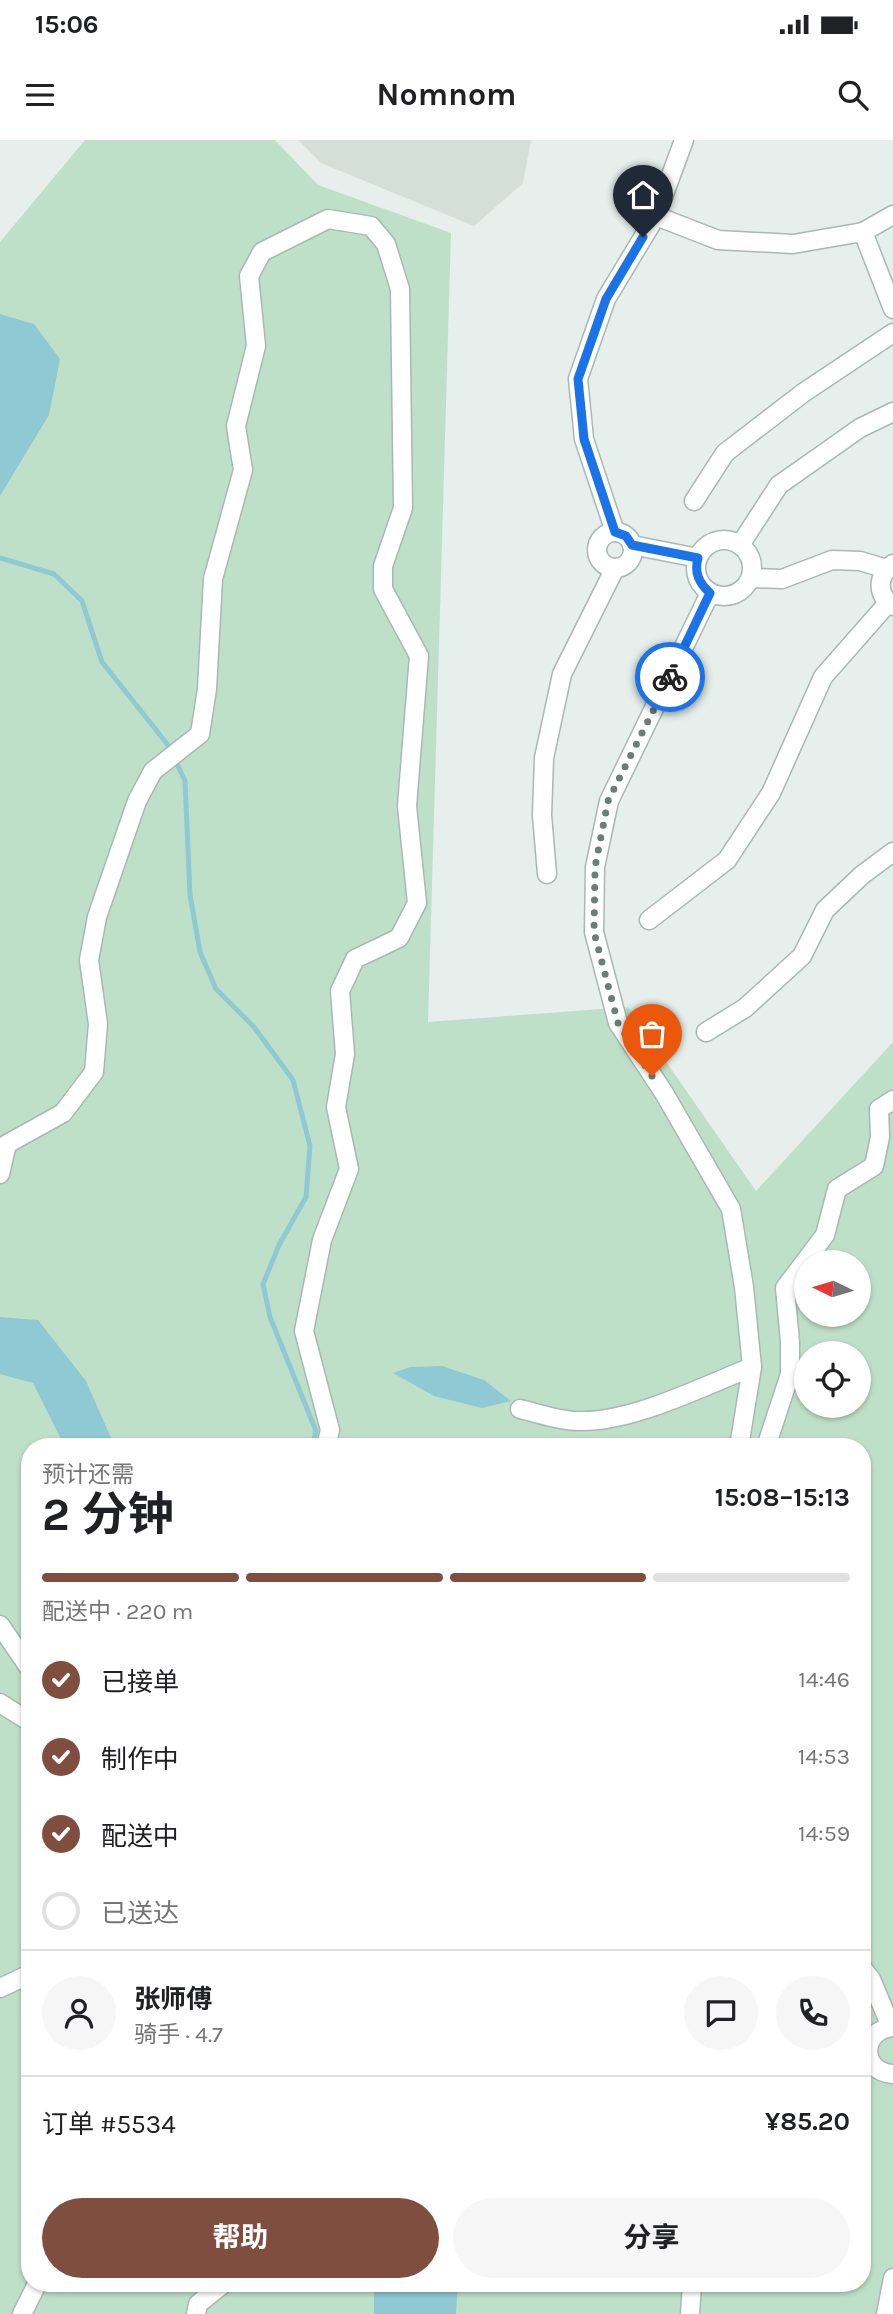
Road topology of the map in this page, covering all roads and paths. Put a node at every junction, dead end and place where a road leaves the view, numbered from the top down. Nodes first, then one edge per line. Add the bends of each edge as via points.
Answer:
1 (684, 140) edge
2 (893, 215) edge
3 (656, 216) junction
4 (863, 232) junction
5 (893, 309) edge
6 (893, 333) edge
7 (893, 412) edge
8 (694, 501) dead end
9 (615, 532) junction
10 (632, 545) junction
11 (740, 545) junction
12 (698, 558) junction
13 (890, 566) edge
14 (615, 568) junction
15 (751, 578) junction
16 (710, 593) junction
17 (891, 604) edge
18 (893, 852) edge
19 (547, 874) dead end
20 (649, 920) dead end
21 (706, 1032) dead end
22 (893, 1101) edge
23 (0, 1174) edge
24 (752, 1367) junction
25 (520, 1409) dead end
26 (328, 1438) edge
27 (740, 1438) edge
28 (769, 1438) edge
29 (0, 1625) edge
30 (21, 1656) edge
31 (0, 1703) edge
32 (21, 1716) edge
33 (21, 1978) edge
34 (871, 1979) edge
35 (0, 1988) edge
36 (892, 2027) edge
37 (871, 2038) edge
38 (871, 2060) edge
39 (893, 2074) edge
40 (893, 2278) edge
41 (33, 2292) edge
42 (213, 2292) edge
43 (691, 2292) edge
44 (22, 2314) edge
45 (196, 2314) edge
46 (690, 2314) edge
47 (886, 2314) edge

1 - 3 street
2 - 4 street
3 - 4 street via 718,240 793,244
3 - 9 street via 606,299 578,379 584,439
4 - 5 street
6 - 8 street via 725,453
7 - 11 street via 860,428 779,485
9 - 10 street via 626,536
9 - 14 street via 604,536 597,547 604,564
10 - 12 street
10 - 14 street via 629,561
11 - 12 street via 716,541
11 - 15 street via 751,559
12 - 16 street via 699,582
13 - 15 street via 832,560 782,579
13 - 17 street via 880,582
14 - 19 street via 562,674 544,758
15 - 16 street via 738,593
16 - 24 street via 608,801 595,867 594,932 618,1023 731,1209
17 - 20 street via 823,677 771,793 727,860
18 - 21 street via 825,910 802,956 745,1008
22 - 28 street via 879,1109 874,1166 836,1189 825,1235 785,1287 790,1374
23 - 26 street via 7,1144 63,1113 94,1073 98,1024 89,960 97,917 137,800 153,771 200,734 213,579 243,470 236,426 256,346 249,276 262,252 328,219 371,226 386,244 400,289 403,508 383,566 383,589 419,656 407,806 417,903 399,938 355,958 341,991 345,1054 336,1107 349,1169 322,1240 304,1331 330,1430
24 - 25 street via 609,1420 575,1422
24 - 27 street
29 - 30 street
31 - 32 street
33 - 35 street
34 - 36 street
36 - 37 street
38 - 39 street via 875,2068
40 - 47 street
41 - 44 street
42 - 45 street via 198,2305
43 - 46 street

